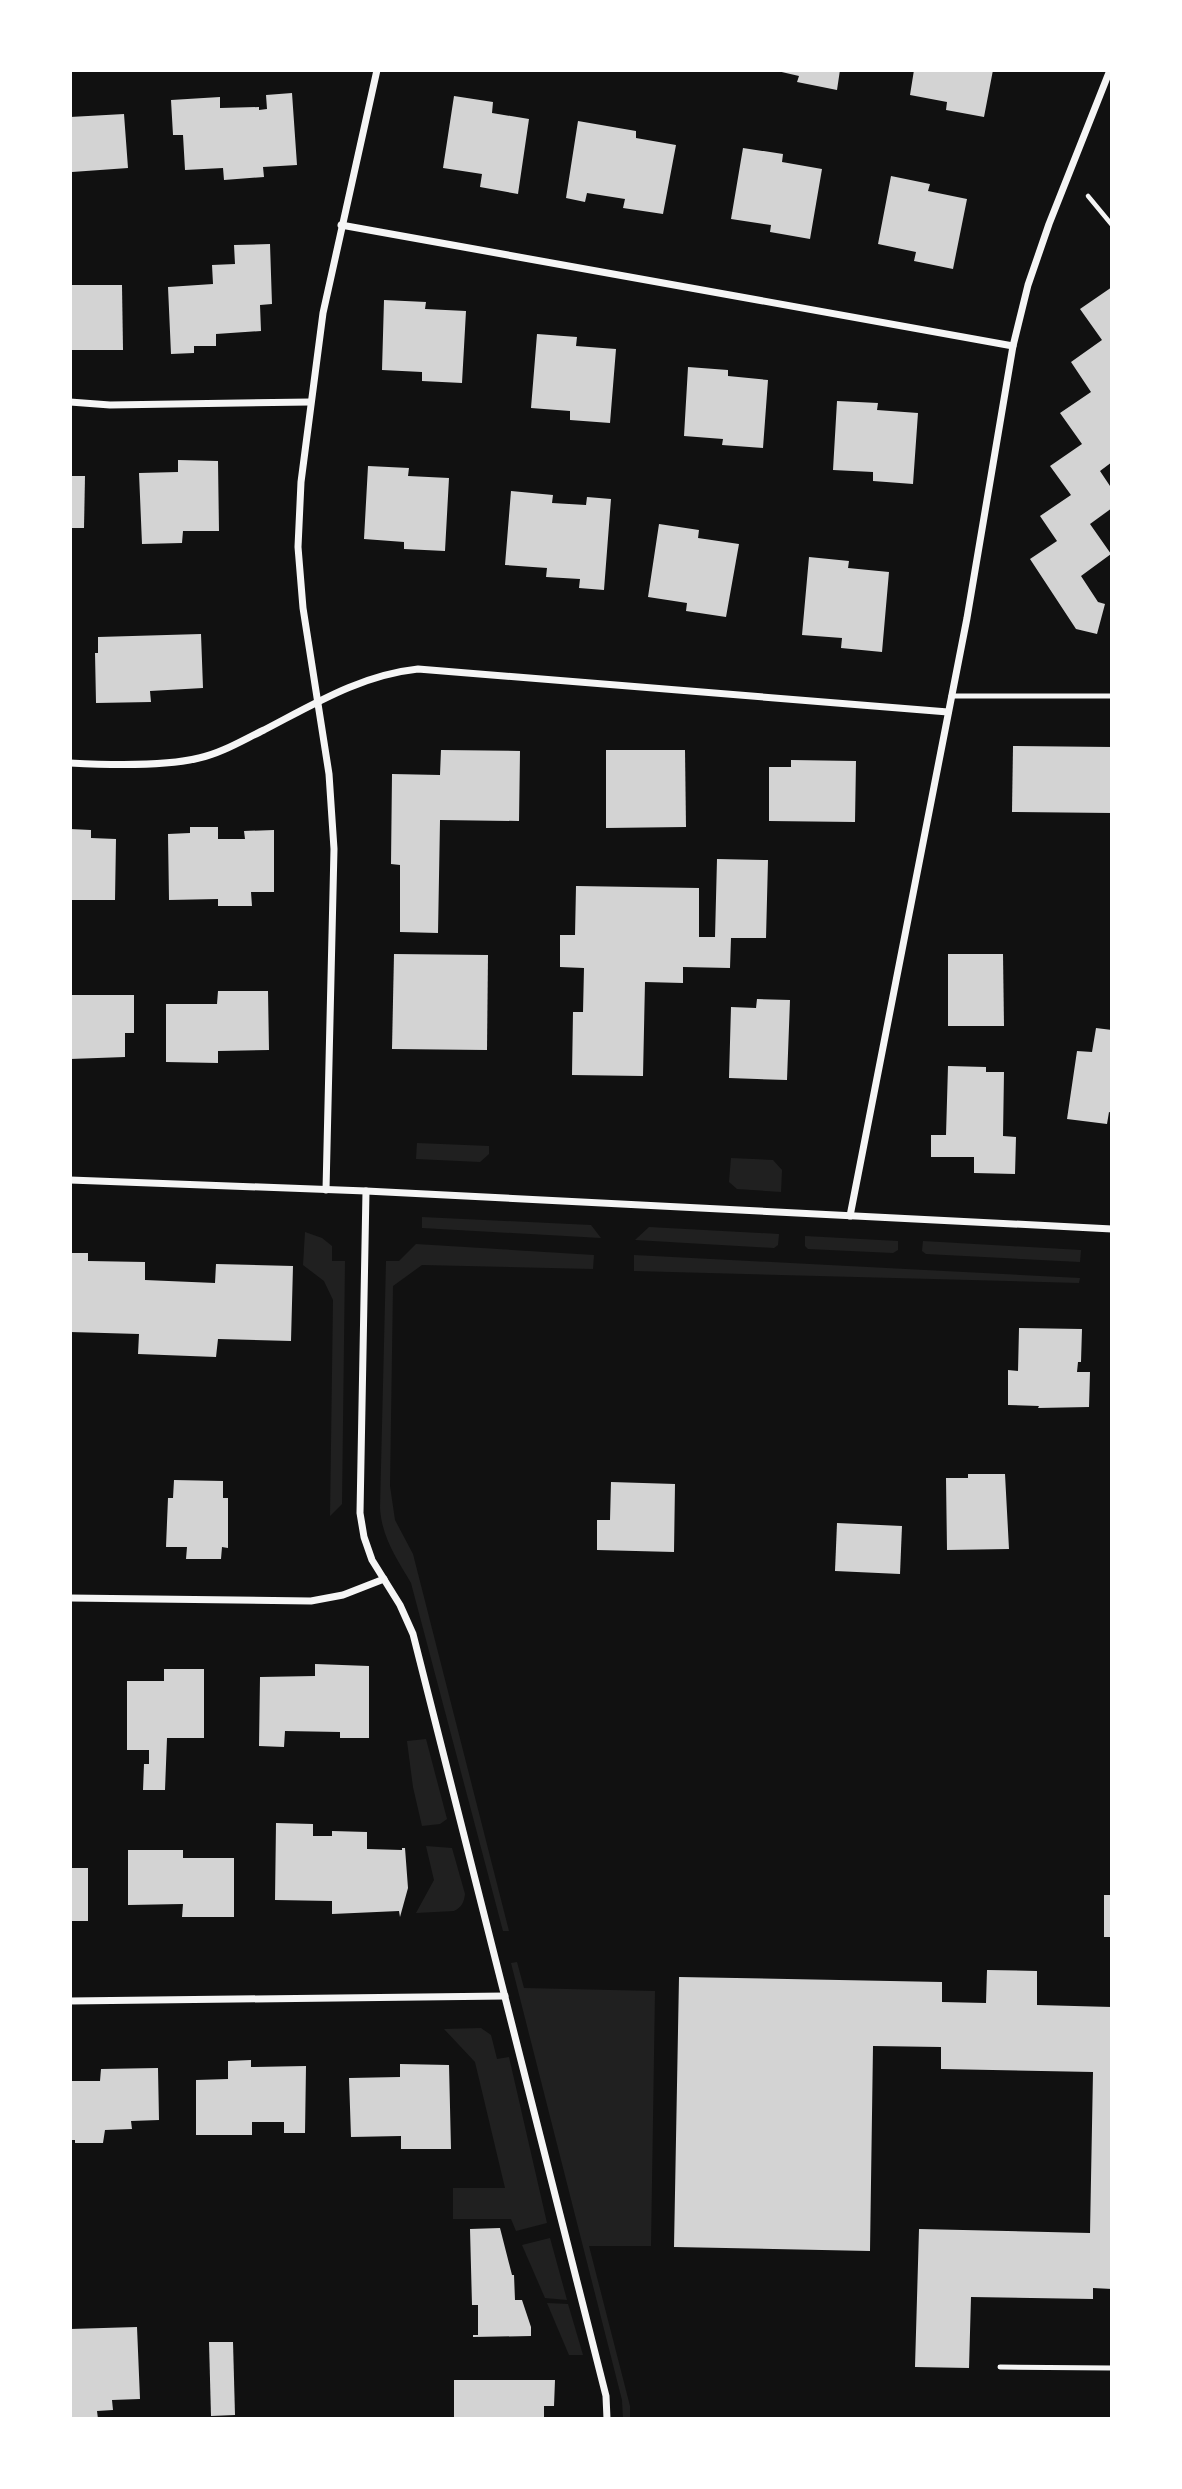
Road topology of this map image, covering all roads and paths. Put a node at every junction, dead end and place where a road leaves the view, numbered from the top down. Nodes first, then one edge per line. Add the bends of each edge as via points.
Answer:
1 (377, 70) edge
2 (1110, 70) edge
3 (1069, 172) junction
4 (341, 225) junction
5 (1112, 225) edge
6 (1013, 346) junction
7 (70, 402) edge
8 (310, 402) junction
9 (951, 696) junction
10 (1112, 696) edge
11 (318, 702) junction
12 (948, 712) junction
13 (70, 763) edge
14 (70, 1180) edge
15 (326, 1189) junction
16 (366, 1191) junction
17 (850, 1216) junction
18 (1112, 1229) edge
19 (384, 1579) junction
20 (70, 1598) edge
21 (505, 1996) junction
22 (70, 2001) edge
23 (1000, 2367) dead end
24 (1112, 2368) edge
25 (607, 2419) edge

1 - 4 street
2 - 3 street
3 - 5 path
3 - 6 street via 1028,285
4 - 6 street
4 - 8 street
6 - 9 street
7 - 8 street
8 - 11 street via 299,547
9 - 10 lane
9 - 12 street
11 - 12 street via 362,681 418,669
11 - 13 street via 200,758 166,763
11 - 15 street via 334,849
12 - 17 street
14 - 15 street
15 - 16 street
16 - 17 street
16 - 19 street via 360,1513 372,1560
17 - 18 street
19 - 20 street via 311,1601
19 - 21 street via 413,1634
21 - 22 street
21 - 25 street via 606,2396
23 - 24 lane

